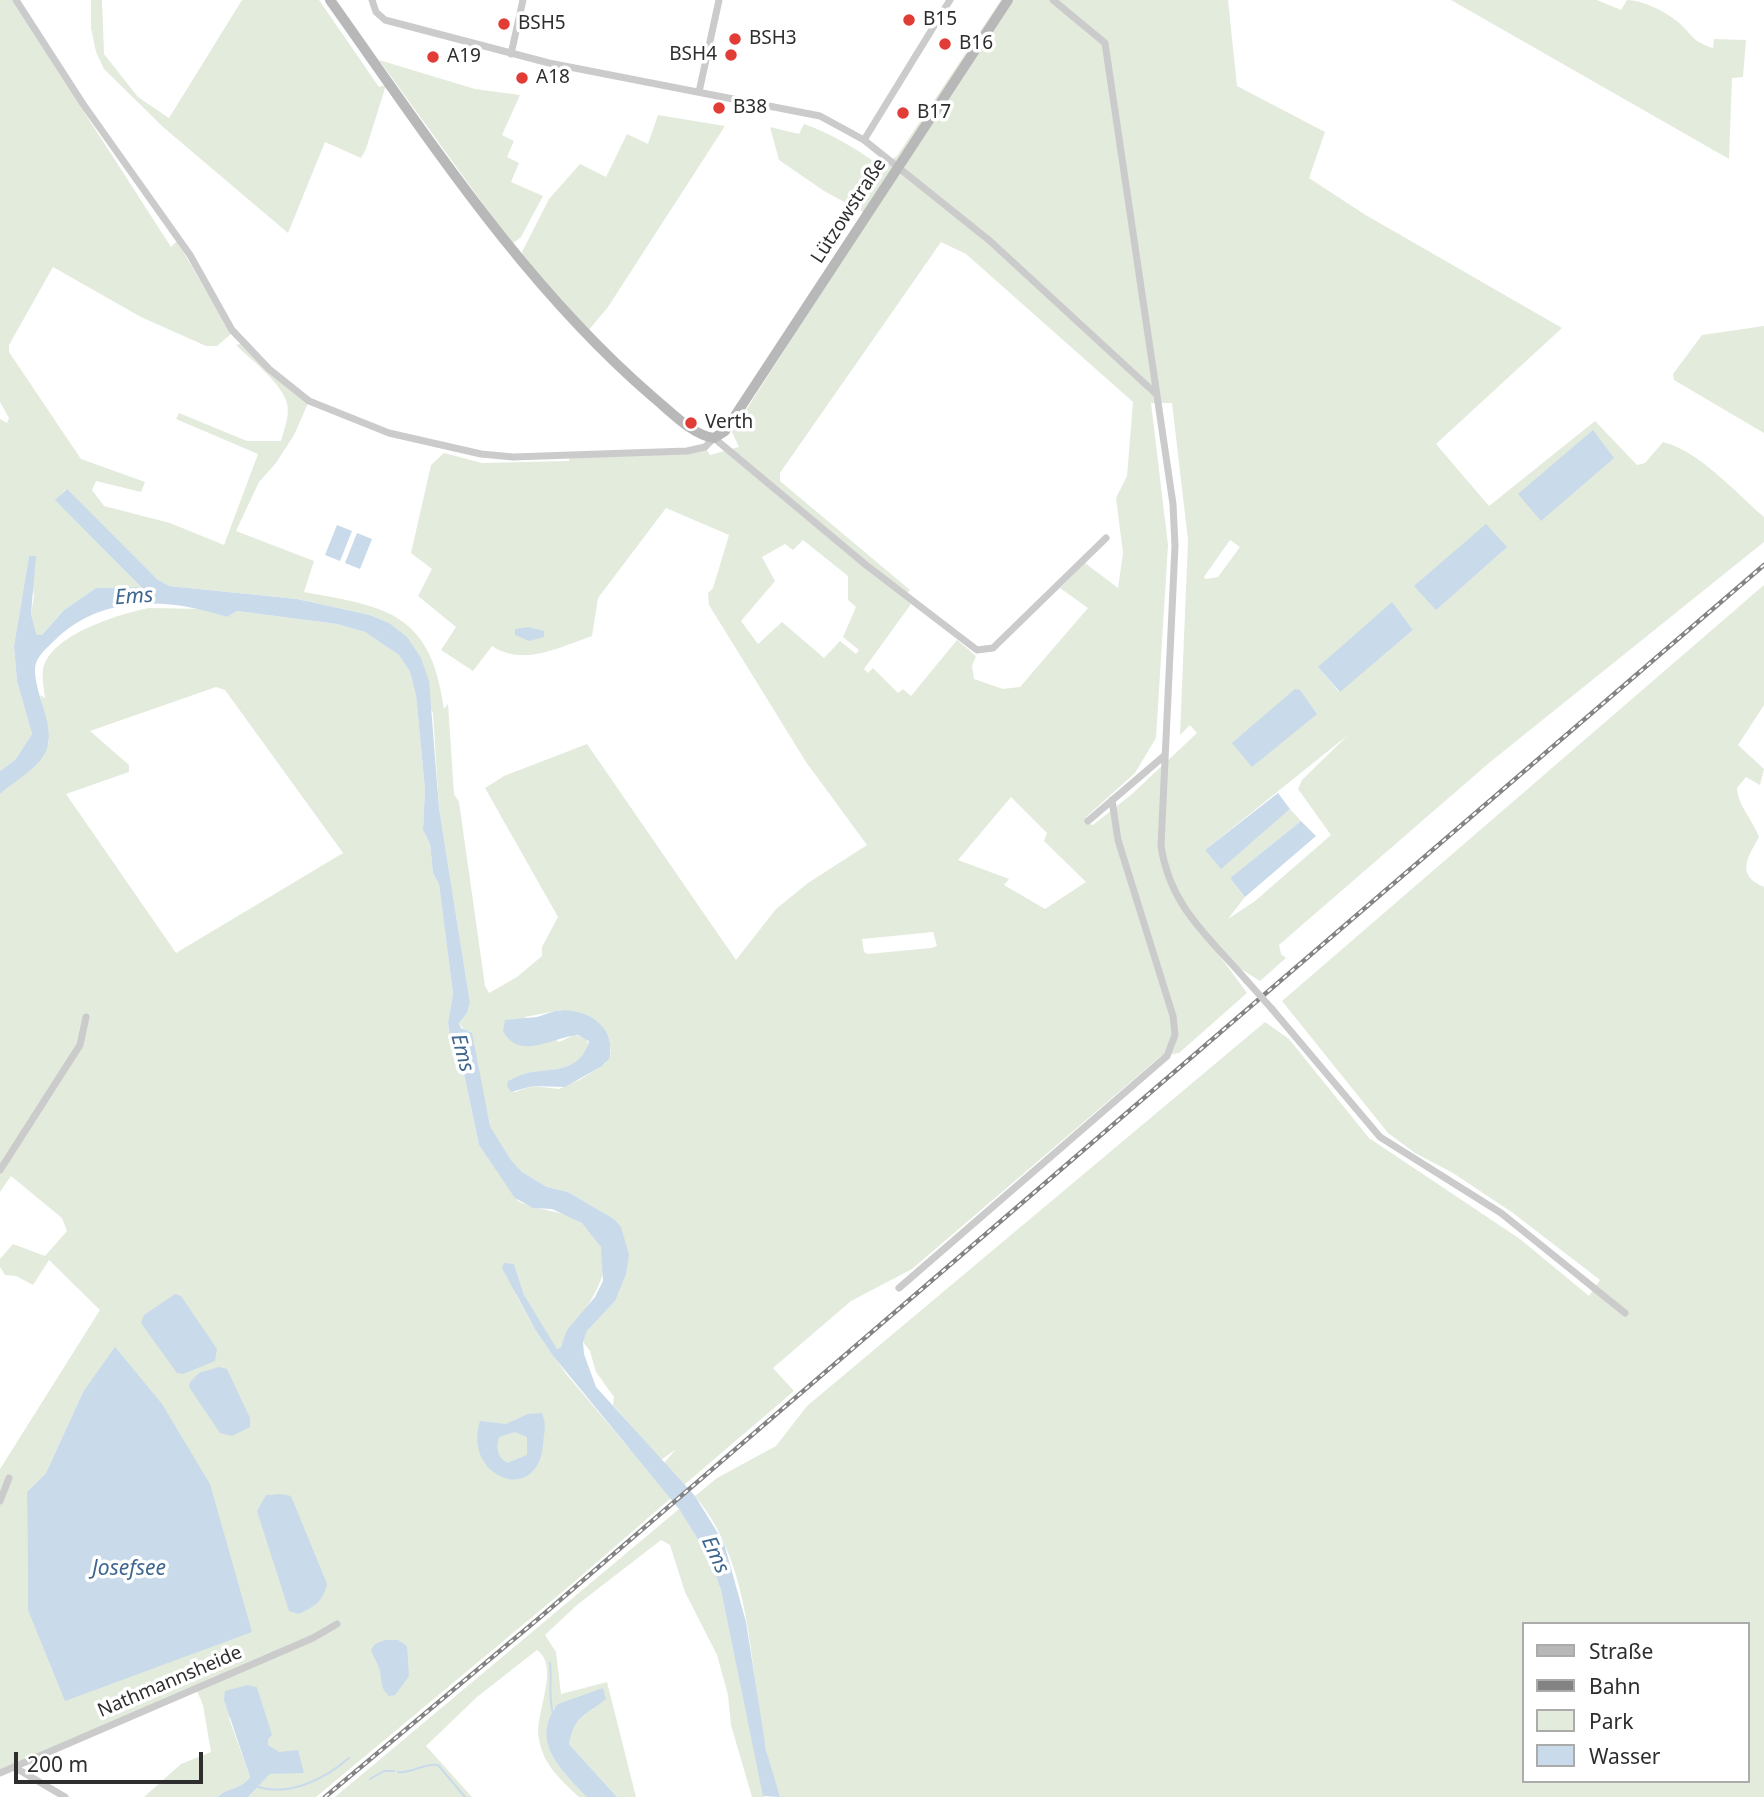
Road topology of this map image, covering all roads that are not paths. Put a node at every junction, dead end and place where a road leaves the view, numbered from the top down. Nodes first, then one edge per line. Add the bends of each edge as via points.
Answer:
1 (16, 0) edge
2 (330, 0) edge
3 (372, 0) edge
4 (523, 0) edge
5 (719, 0) edge
6 (950, 0) edge
7 (1009, 0) edge
8 (1053, 0) edge
9 (511, 54) junction
10 (699, 92) junction
11 (864, 139) junction
12 (898, 169) junction
13 (1155, 394) junction
14 (715, 438) junction
15 (1105, 538) dead end
16 (1164, 756) junction
17 (1112, 800) junction
18 (1088, 821) dead end
19 (86, 1017) dead end
20 (0, 1170) edge
21 (900, 1288) dead end
22 (1625, 1314) dead end
23 (9, 1478) dead end
24 (1, 1498) edge
25 (337, 1624) dead end
26 (14, 1767) junction
27 (0, 1773) edge
28 (65, 1797) edge

1 - 14 street via 190,255 232,330 269,369 309,401 389,433 496,456 687,451 705,447
2 - 14 street via 479,209 576,324 667,409 702,435
3 - 9 street via 385,20
4 - 9 street
5 - 10 street
6 - 11 street
7 - 12 street, Lützowstraße
8 - 13 street via 1105,43
9 - 10 street
10 - 11 street via 820,116
11 - 12 street
12 - 13 street via 990,241
12 - 14 street, Lützowstraße via 725,431
13 - 16 street via 1175,533
14 - 15 street via 866,565 977,650 993,648
16 - 17 street
16 - 22 street, bridge via 1161,846 1170,886 1185,910 1380,1136 1501,1213
17 - 18 street
17 - 21 street via 1118,840 1173,1017 1175,1035 1167,1056
19 - 20 street via 79,1045
23 - 24 street
25 - 26 street, Nathmannsheide
26 - 27 street, Nathmannsheide
26 - 28 street

